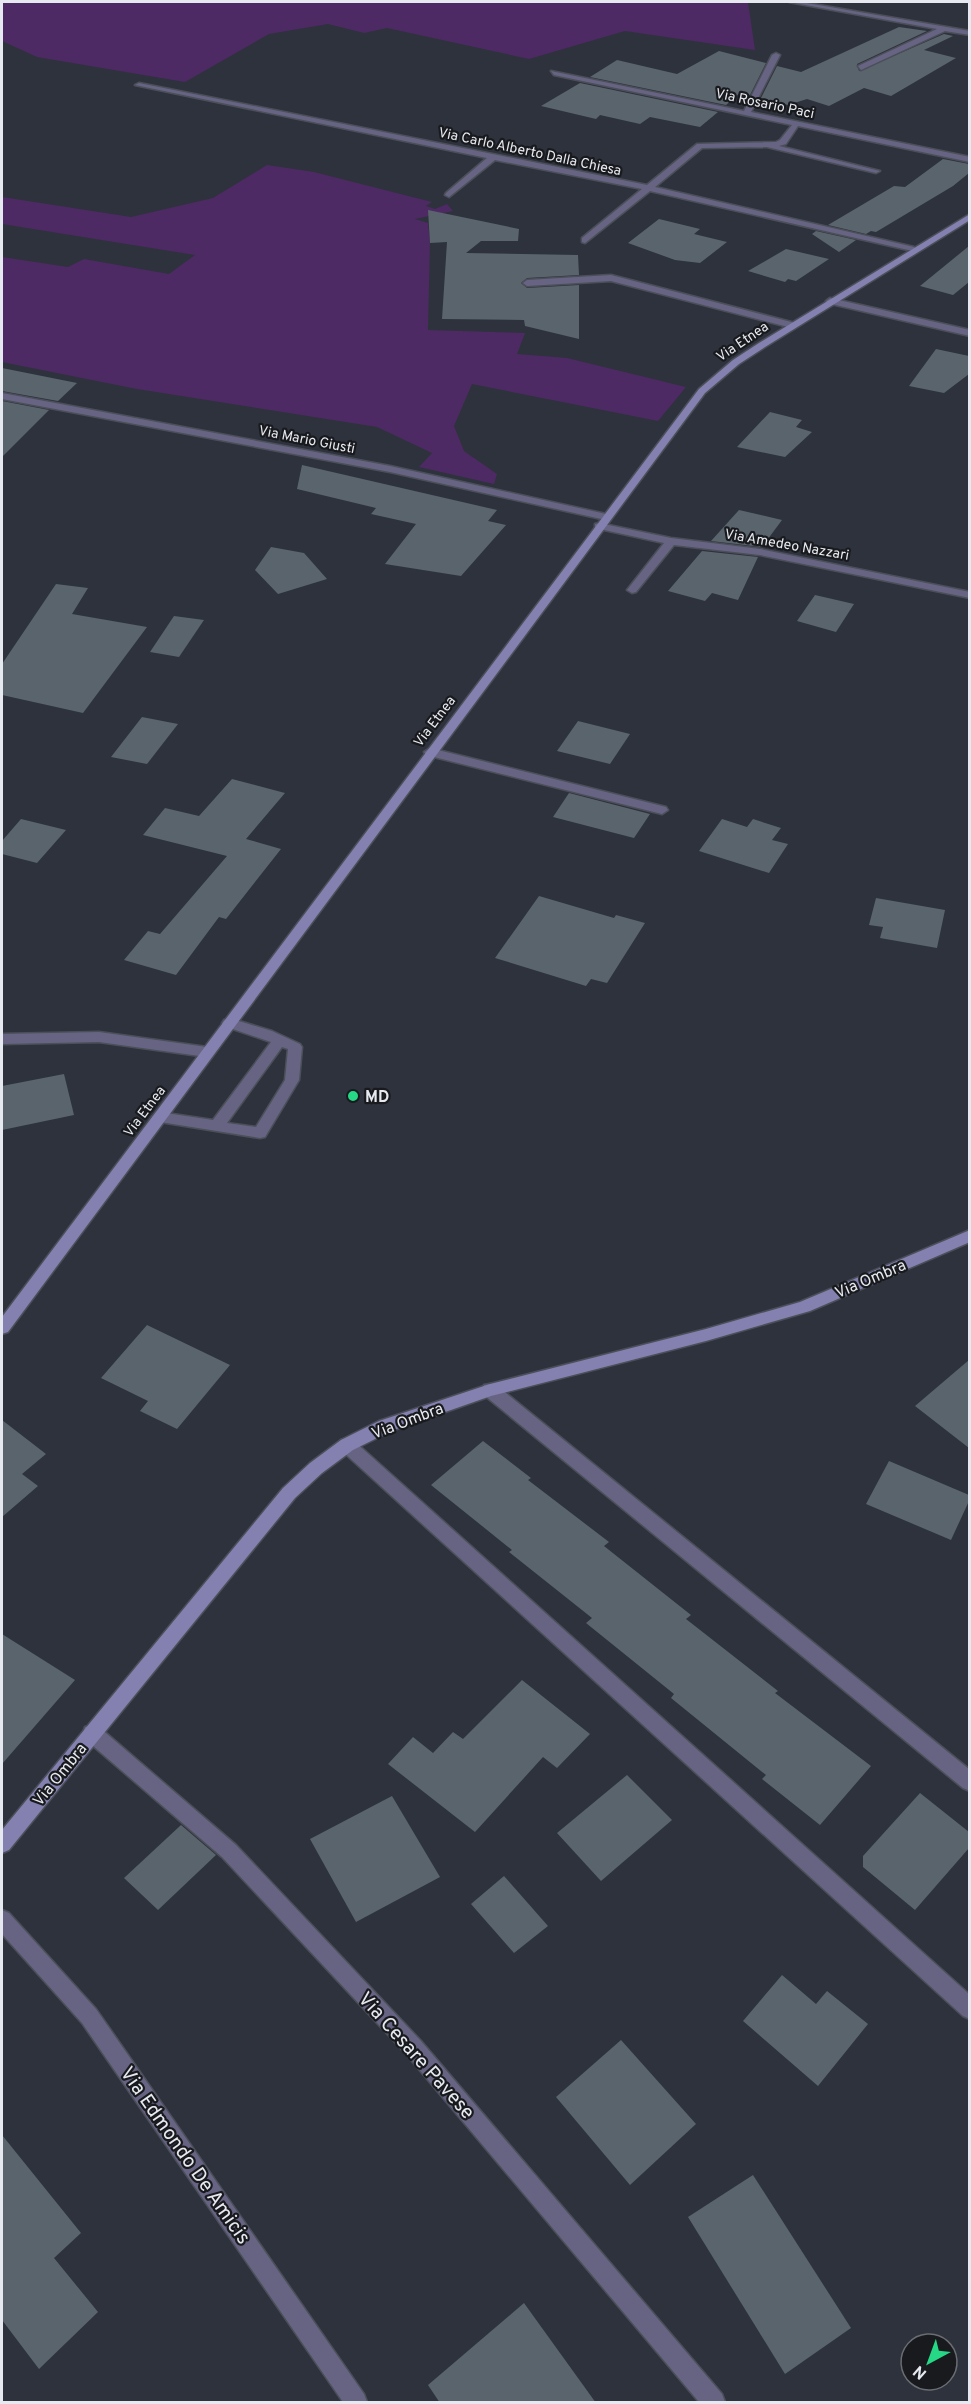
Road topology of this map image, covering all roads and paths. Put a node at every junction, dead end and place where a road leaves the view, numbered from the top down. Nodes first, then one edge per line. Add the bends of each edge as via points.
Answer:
1 (792, 2) edge
2 (848, 2) edge
3 (839, 10) junction
4 (943, 29) junction
5 (969, 33) edge
6 (776, 55) dead end
7 (861, 68) dead end
8 (554, 73) dead end
9 (140, 85) dead end
10 (747, 113) junction
11 (797, 123) junction
12 (765, 145) junction
13 (493, 157) junction
14 (969, 160) edge
15 (876, 171) dead end
16 (647, 188) junction
17 (449, 195) dead end
18 (969, 216) edge
19 (585, 240) dead end
20 (914, 250) junction
21 (527, 283) dead end
22 (830, 301) junction
23 (792, 326) junction
24 (969, 333) edge
25 (2, 396) edge
26 (602, 521) junction
27 (671, 541) junction
28 (632, 590) dead end
29 (969, 595) edge
30 (430, 752) junction
31 (662, 810) dead end
32 (229, 1023) junction
33 (2, 1038) edge
34 (280, 1040) junction
35 (207, 1052) junction
36 (159, 1117) junction
37 (217, 1126) junction
38 (969, 1235) edge
39 (2, 1328) edge
40 (490, 1390) junction
41 (347, 1445) junction
42 (92, 1733) junction
43 (969, 1782) edge
44 (2, 1844) edge
45 (2, 1920) edge
46 (969, 2009) edge
47 (356, 2403) edge
48 (714, 2403) edge

1 - 3 street
2 - 3 street
3 - 4 street
4 - 5 street
4 - 7 street
6 - 10 street
8 - 10 street, Via Rosario Paci
9 - 13 street, Via Carlo Alberto Dalla Chiesa
10 - 11 street, Via Rosario Paci
11 - 12 street via 783,142
11 - 14 street, Via Rosario Paci
12 - 15 street
12 - 16 street via 700,146
13 - 16 street, Via Carlo Alberto Dalla Chiesa
13 - 17 street
16 - 19 street
16 - 20 street, Via Carlo Alberto Dalla Chiesa
18 - 20 main road, Via Etnea
20 - 22 main road, Via Etnea
21 - 23 street via 611,278
22 - 23 main road, Via Etnea
22 - 24 street
23 - 26 main road, Via Etnea via 702,391
25 - 26 street, Via Mario Giusti via 390,469
26 - 27 street, Via Amedeo Nazzari
26 - 30 main road, Via Etnea
27 - 28 street
27 - 29 street, Via Amedeo Nazzari via 760,552
30 - 31 street
30 - 32 main road, Via Etnea
32 - 34 street
32 - 35 main road, Via Etnea
33 - 35 street via 99,1037
34 - 37 street
34 - 37 street via 295,1047 292,1080 260,1133
35 - 36 main road, Via Etnea
36 - 37 street
36 - 39 main road, Via Etnea
38 - 40 main road, Via Ombra via 804,1307
40 - 41 main road, Via Ombra via 385,1426
40 - 43 street
41 - 42 main road, Via Ombra via 288,1494
41 - 46 street
42 - 44 main road, Via Ombra
42 - 48 street, Via Cesare Pavese via 229,1851 414,2048
45 - 47 street, Via Edmondo De Amicis via 90,2016

